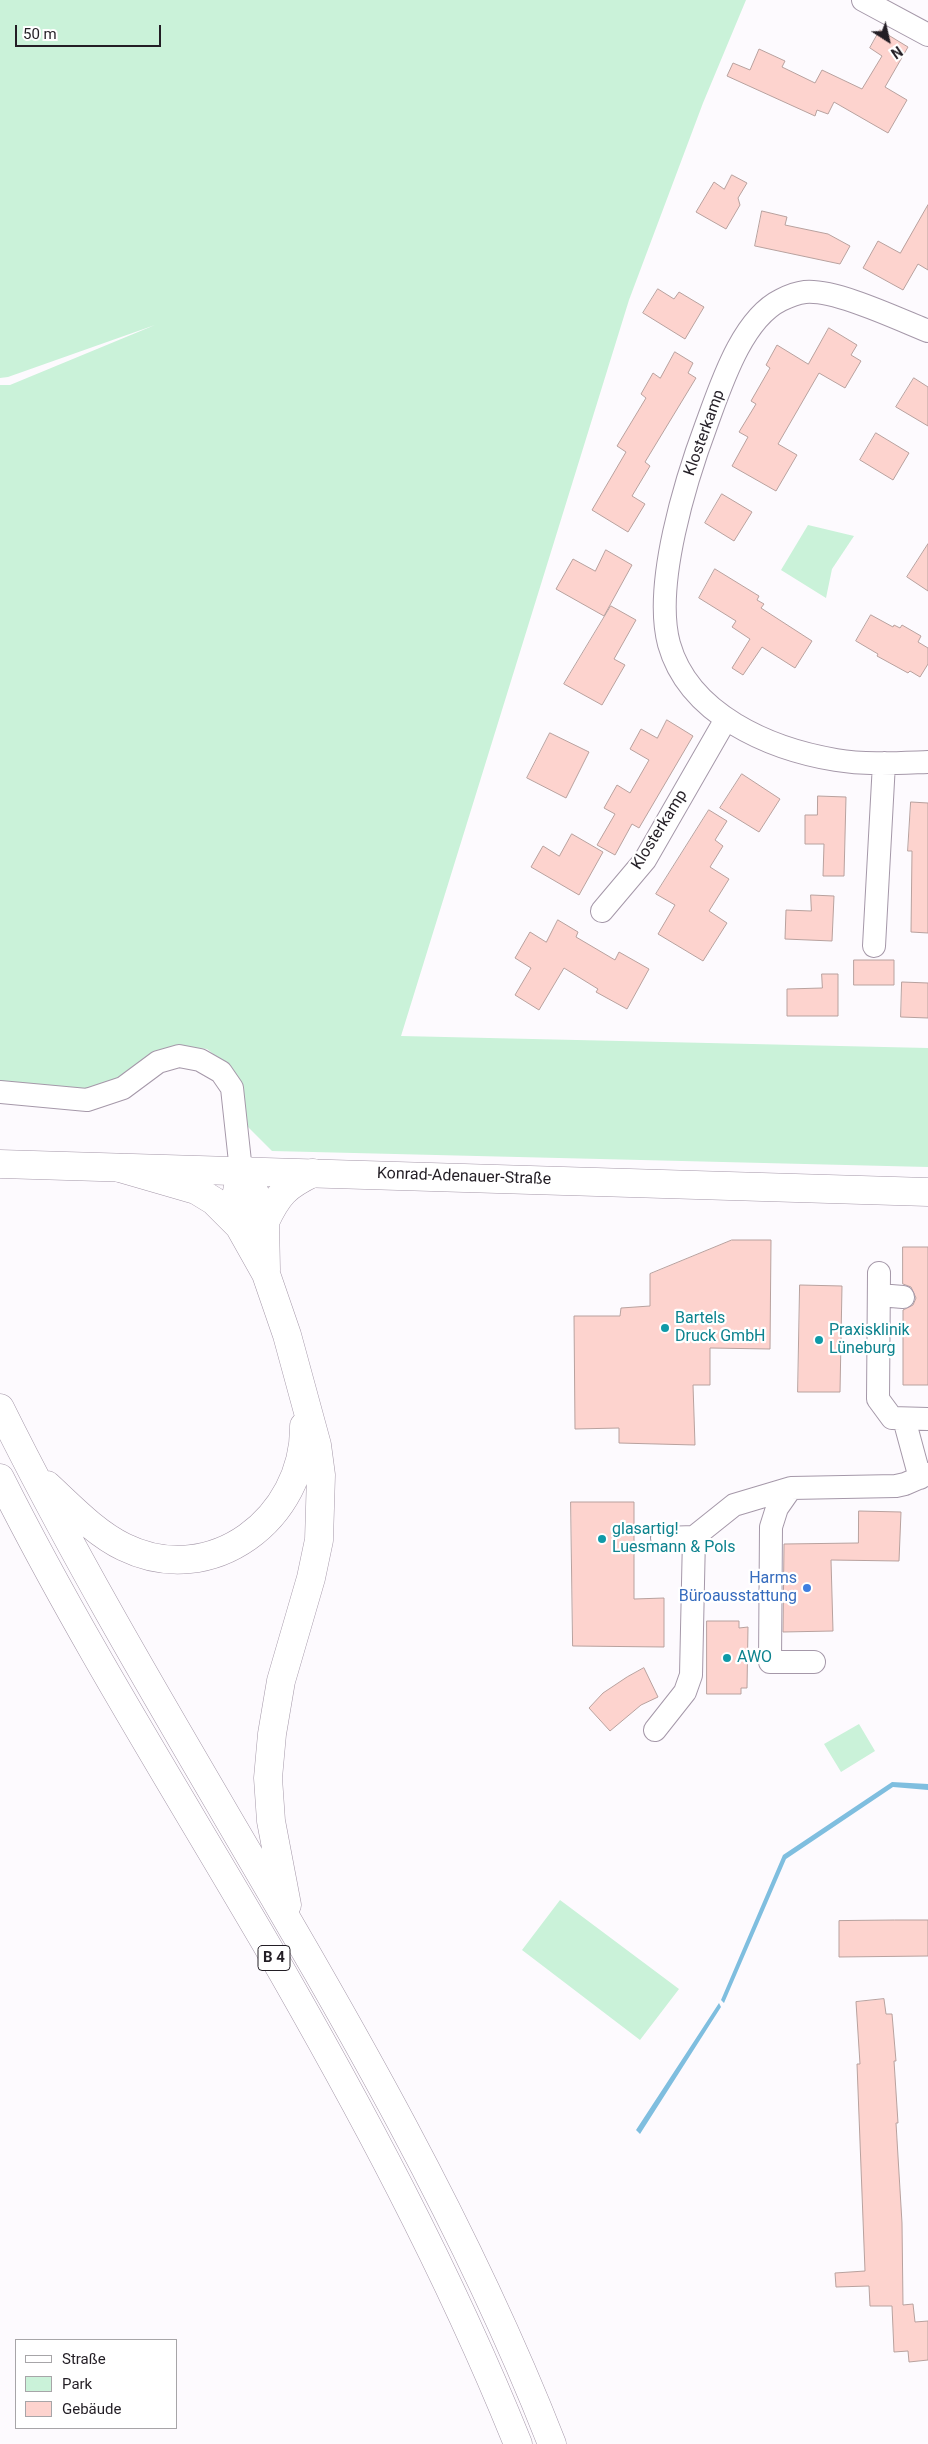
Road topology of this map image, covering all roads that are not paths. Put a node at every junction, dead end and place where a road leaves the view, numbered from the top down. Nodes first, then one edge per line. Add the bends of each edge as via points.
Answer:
1 (863, 0) edge
2 (928, 35) edge
3 (928, 329) edge
4 (726, 719) junction
5 (928, 762) edge
6 (884, 763) junction
7 (602, 911) dead end
8 (874, 946) dead end
9 (0, 1092) edge
10 (0, 1164) edge
11 (120, 1168) junction
12 (244, 1171) junction
13 (314, 1173) junction
14 (928, 1192) edge
15 (265, 1222) junction
16 (239, 1226) junction
17 (266, 1274) junction
18 (903, 1297) dead end
19 (303, 1397) junction
20 (0, 1408) edge
21 (904, 1419) junction
22 (928, 1419) edge
23 (31, 1471) junction
24 (924, 1476) edge
25 (0, 1478) edge
26 (791, 1488) junction
27 (694, 1537) junction
28 (662, 1538) dead end
29 (814, 1662) dead end
30 (655, 1730) dead end
31 (290, 1924) junction
32 (518, 2444) edge
33 (552, 2444) edge

1 - 2 street
3 - 4 street, Klosterkamp via 819,292 804,292 766,309 752,324 741,345 714,406 684,495 670,560 666,598 669,644 682,676 703,702
4 - 6 street, Klosterkamp via 770,741 806,753 838,760
4 - 7 street, Klosterkamp via 645,860
5 - 6 street, Klosterkamp
6 - 8 street
9 - 12 street via 87,1100 123,1088 158,1062 179,1056 200,1060 221,1072 232,1088
10 - 11 main road, Konrad-Adenauer-Straße
11 - 12 main road, Konrad-Adenauer-Straße
11 - 16 main road via 196,1190 214,1201
12 - 13 main road, Konrad-Adenauer-Straße
12 - 15 main road
12 - 16 main road via 236,1196
13 - 14 main road, Konrad-Adenauer-Straße
13 - 15 main road via 283,1191 274,1201
15 - 17 main road
16 - 17 main road
17 - 19 main road
18 - 21 street via 879,1284 878,1400 892,1418
19 - 23 main road via 304,1444 297,1474 281,1505 259,1530 225,1549 191,1559 159,1558 125,1548 98,1532
19 - 31 main road via 317,1445 321,1475 319,1540 281,1681 268,1778 271,1821
20 - 23 main road, B 4
21 - 22 street
21 - 24 street
23 - 31 main road, B 4 via 123,1641
24 - 26 street via 896,1486
25 - 32 main road, B 4 via 97,1658 266,1944 377,2143 467,2322
26 - 27 street via 734,1505
26 - 29 street via 777,1508 771,1527 770,1662
27 - 28 street
27 - 30 street via 691,1675 685,1692
31 - 33 main road, B 4 via 450,2214

